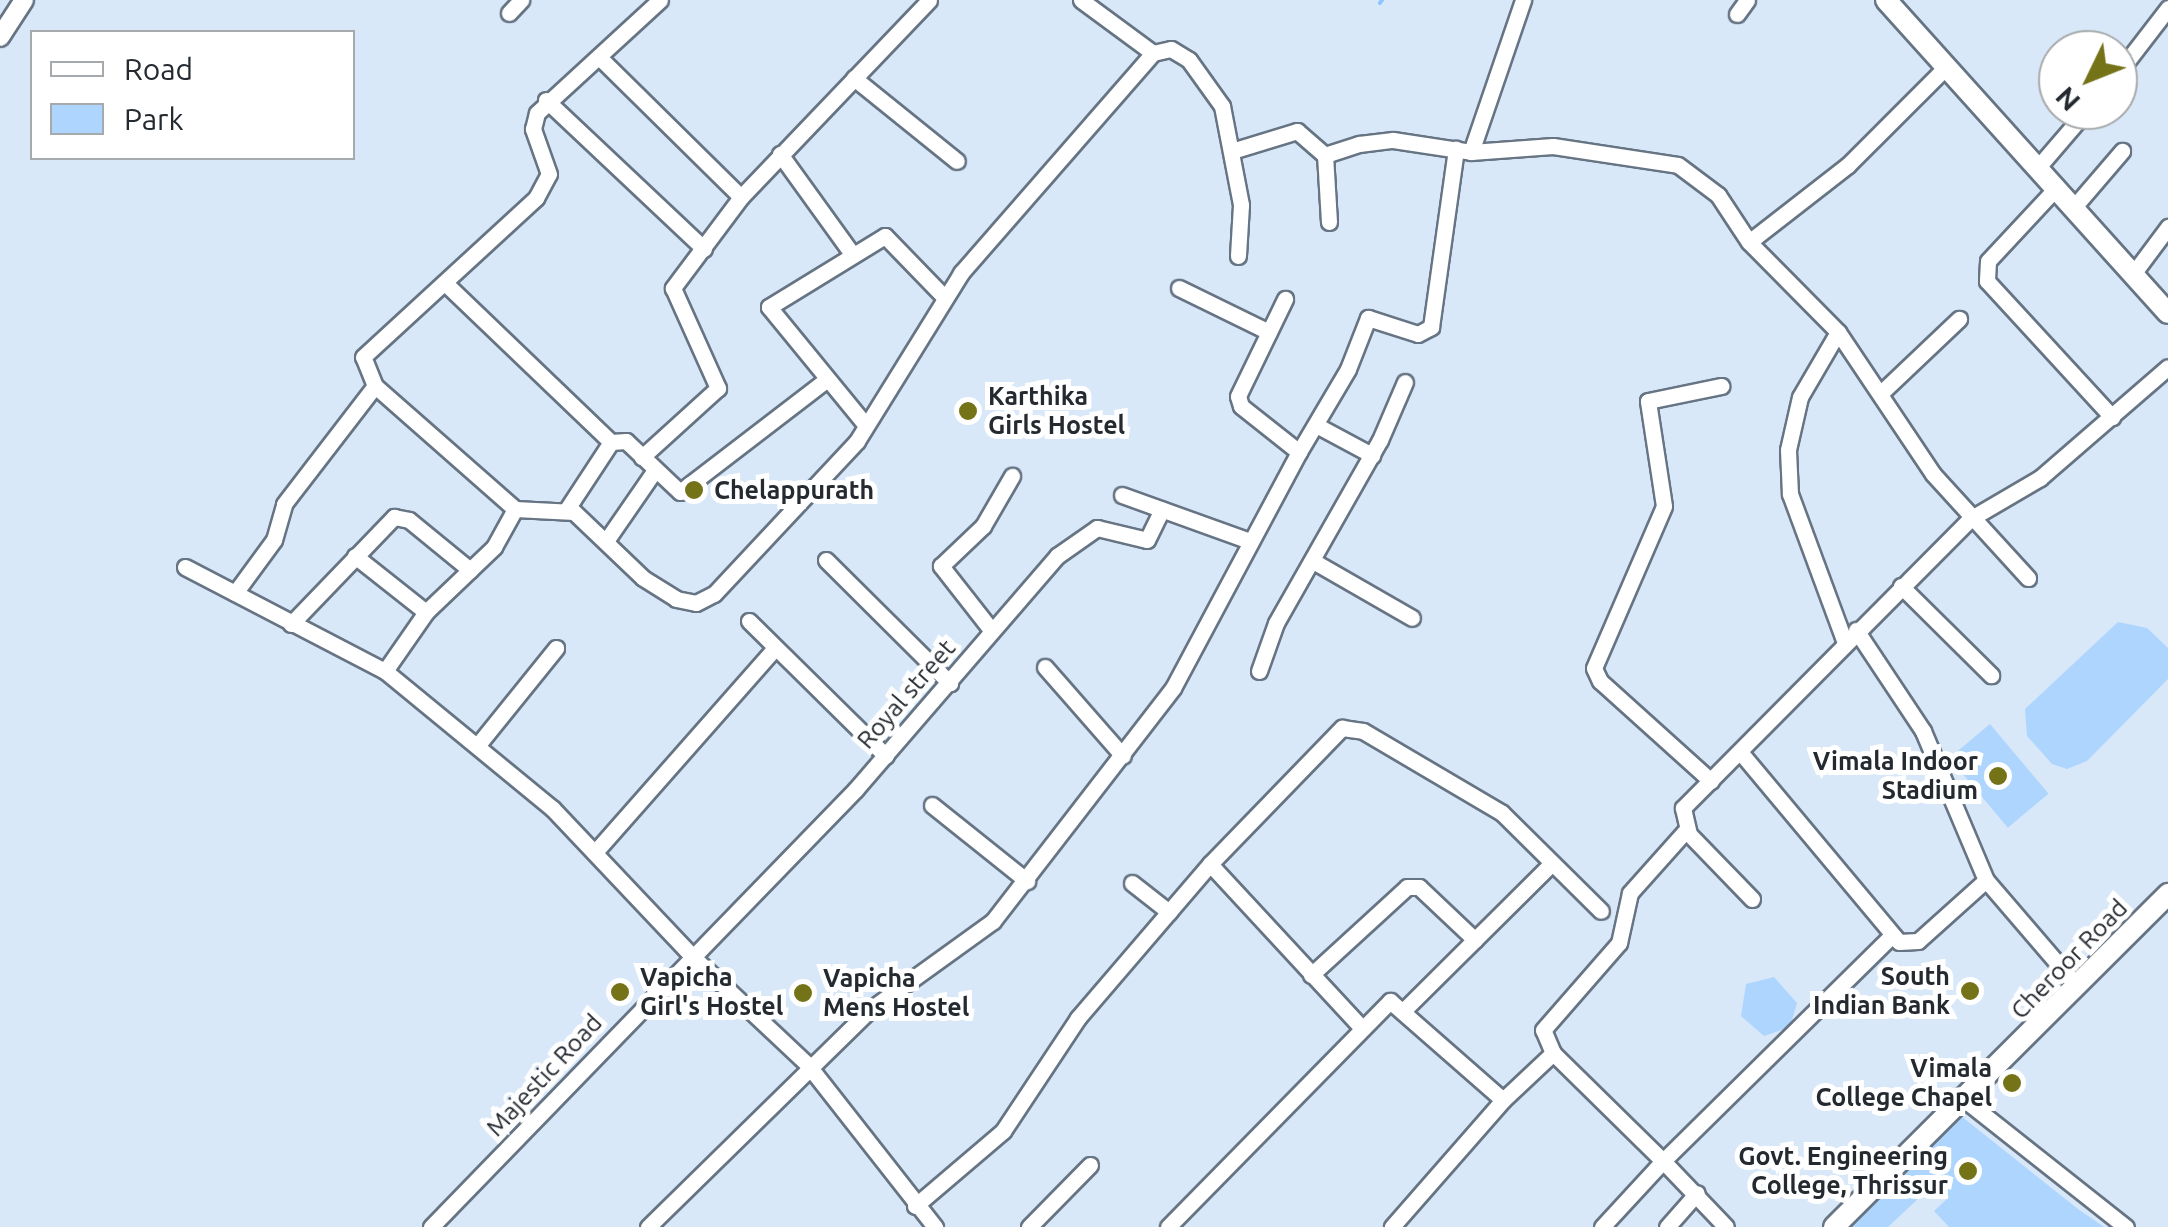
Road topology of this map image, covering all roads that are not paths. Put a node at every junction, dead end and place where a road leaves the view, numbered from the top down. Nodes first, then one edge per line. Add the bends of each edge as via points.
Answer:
1 (24, 0) edge
2 (521, 0) edge
3 (660, 0) edge
4 (929, 0) edge
5 (1081, 0) edge
6 (1524, 0) edge
7 (1886, 0) edge
8 (2167, 11) edge
9 (508, 13) dead end
10 (0, 38) edge
11 (2138, 48) edge
12 (1153, 53) junction
13 (598, 57) junction
14 (1946, 67) junction
15 (854, 78) junction
16 (546, 100) junction
17 (2070, 130) edge
18 (1235, 150) junction
19 (1464, 150) junction
20 (2122, 151) dead end
21 (780, 154) junction
22 (1325, 154) junction
23 (956, 161) dead end
24 (2039, 166) junction
25 (2056, 187) junction
26 (741, 197) junction
27 (2074, 207) junction
28 (1329, 222) dead end
29 (2168, 228) edge
30 (1749, 242) junction
31 (704, 249) junction
32 (852, 254) junction
33 (1238, 256) dead end
34 (2133, 274) junction
35 (446, 284) junction
36 (1179, 288) dead end
37 (945, 298) junction
38 (1285, 300) dead end
39 (2168, 313) edge
40 (1959, 318) dead end
41 (1269, 332) junction
42 (1838, 332) junction
43 (2168, 367) edge
44 (826, 380) junction
45 (1405, 382) dead end
46 (375, 386) junction
47 (1721, 386) dead end
48 (1884, 391) junction
49 (2112, 417) junction
50 (864, 423) junction
51 (1316, 425) junction
52 (611, 442) junction
53 (1299, 452) junction
54 (1372, 455) junction
55 (642, 457) junction
56 (655, 470) junction
57 (1012, 476) dead end
58 (1122, 495) dead end
59 (515, 509) junction
60 (566, 509) junction
61 (1162, 509) junction
62 (1970, 520) junction
63 (1250, 541) junction
64 (606, 542) junction
65 (355, 556) junction
66 (826, 560) dead end
67 (1313, 560) junction
68 (185, 567) dead end
69 (470, 570) junction
70 (2028, 578) dead end
71 (1901, 586) junction
72 (235, 594) junction
73 (426, 612) junction
74 (1412, 618) dead end
75 (750, 621) dead end
76 (291, 624) junction
77 (1856, 630) junction
78 (992, 631) junction
79 (1845, 644) junction
80 (556, 648) dead end
81 (775, 648) junction
82 (1045, 667) dead end
83 (386, 671) junction
84 (1259, 671) dead end
85 (1992, 674) dead end
86 (950, 684) junction
87 (477, 746) junction
88 (1741, 753) junction
89 (886, 756) junction
90 (1123, 756) junction
91 (1711, 782) junction
92 (932, 805) dead end
93 (1686, 829) junction
94 (596, 851) junction
95 (1210, 864) junction
96 (1550, 865) junction
97 (1986, 880) junction
98 (1027, 881) junction
99 (1132, 883) dead end
100 (2168, 894) edge
101 (1752, 900) dead end
102 (1168, 912) junction
103 (1601, 912) dead end
104 (1891, 936) junction
105 (1474, 940) junction
106 (690, 956) junction
107 (1311, 974) junction
108 (2077, 986) junction
109 (1404, 1010) junction
110 (1361, 1026) junction
111 (1554, 1053) junction
112 (808, 1065) junction
113 (1503, 1100) junction
114 (1965, 1100) junction
115 (1663, 1161) junction
116 (1090, 1165) dead end
117 (1697, 1193) junction
118 (915, 1206) junction
119 (431, 1227) edge
120 (648, 1227) edge
121 (935, 1227) edge
122 (1029, 1227) edge
123 (1168, 1227) edge
124 (1392, 1227) edge
125 (1602, 1227) edge
126 (1667, 1227) edge
127 (1726, 1227) edge
128 (1834, 1227) edge
129 (2126, 1227) edge

1 - 10 street
2 - 9 street
3 - 13 street
4 - 15 street
5 - 12 street
6 - 19 street
7 - 14 main road
8 - 11 street
12 - 18 street via 1171,49 1189,60 1222,106
12 - 37 street
13 - 16 street
13 - 26 street
14 - 24 main road
14 - 30 street via 1848,165
15 - 21 street
15 - 23 street
16 - 31 street
16 - 35 street via 533,129 549,174 545,185
17 - 24 street
18 - 22 street via 1297,131
18 - 33 street
19 - 22 street via 1393,140
19 - 30 street via 1554,146 1678,165 1718,195
19 - 51 street via 1432,327 1418,334 1368,318
20 - 27 street
21 - 26 street
21 - 32 street
22 - 28 street
24 - 25 main road
25 - 27 main road
25 - 49 street via 1988,261 1987,281
26 - 31 street
27 - 34 main road
29 - 34 street
30 - 42 street
31 - 55 street via 673,288 718,388
32 - 37 street via 877,238 890,238
32 - 44 street via 769,307
34 - 39 main road
35 - 46 street via 366,348 362,366
35 - 52 street
36 - 41 street
37 - 50 street
38 - 41 street
40 - 48 street
41 - 53 street via 1238,396 1241,406
42 - 48 street
42 - 79 street via 1800,396 1788,450 1790,494
43 - 49 street
44 - 50 street
44 - 56 street via 684,491 672,489
45 - 54 street
46 - 59 street
46 - 72 street via 284,504 274,540
47 - 91 street via 1648,401 1664,506 1594,668 1600,681
48 - 62 street via 1933,474
49 - 62 street via 2040,478
50 - 64 street via 857,441 714,594 696,603 644,578
51 - 53 street
51 - 54 street
52 - 55 street via 626,440
52 - 60 street
53 - 63 street
54 - 67 street
55 - 56 street
56 - 64 street
57 - 78 street via 984,526 941,566
58 - 61 street
59 - 60 street
59 - 69 street via 494,547
60 - 64 street
61 - 63 street
61 - 78 street, Royal street via 1148,540 1086,531
62 - 70 street
62 - 71 street
63 - 90 street via 1173,688
65 - 69 street via 400,516
65 - 73 street
65 - 76 street
66 - 86 street
67 - 74 street
67 - 84 street via 1276,623
68 - 72 street
69 - 73 street
71 - 77 street
71 - 85 street
72 - 76 street
73 - 83 street
75 - 81 street
76 - 83 street
77 - 79 street
77 - 97 street via 1922,731
78 - 86 street, Royal street
79 - 88 street
80 - 87 street
81 - 89 street
81 - 94 street
82 - 90 street
83 - 87 street
86 - 89 street, Royal street
87 - 94 street
88 - 91 street
88 - 104 street
89 - 106 street, Royal street
90 - 98 street
91 - 93 street via 1683,808
92 - 98 street
93 - 101 street
93 - 111 street via 1630,893 1619,943 1543,1030
94 - 106 street
95 - 96 street via 1337,732 1349,728 1502,813 1541,846
95 - 102 street
95 - 107 street
96 - 103 street
96 - 105 street
97 - 104 street via 1918,941 1904,945
97 - 108 street
98 - 112 street via 993,920 931,961
99 - 102 street
100 - 108 main road, Cheroor Road
102 - 118 street via 1078,1018 1003,1131
104 - 115 street
105 - 107 street via 1419,886 1407,886
105 - 109 street
106 - 112 street
106 - 119 street, Majestic Road
107 - 110 street
108 - 114 main road, Cheroor Road
109 - 110 street via 1385,1001
109 - 113 street
110 - 123 street
111 - 113 street
111 - 115 street
112 - 118 street
112 - 120 street
113 - 124 street
114 - 128 main road, Cheroor Road
114 - 129 street
115 - 117 street
115 - 125 street
116 - 122 street
117 - 126 street
117 - 127 street
118 - 121 street

